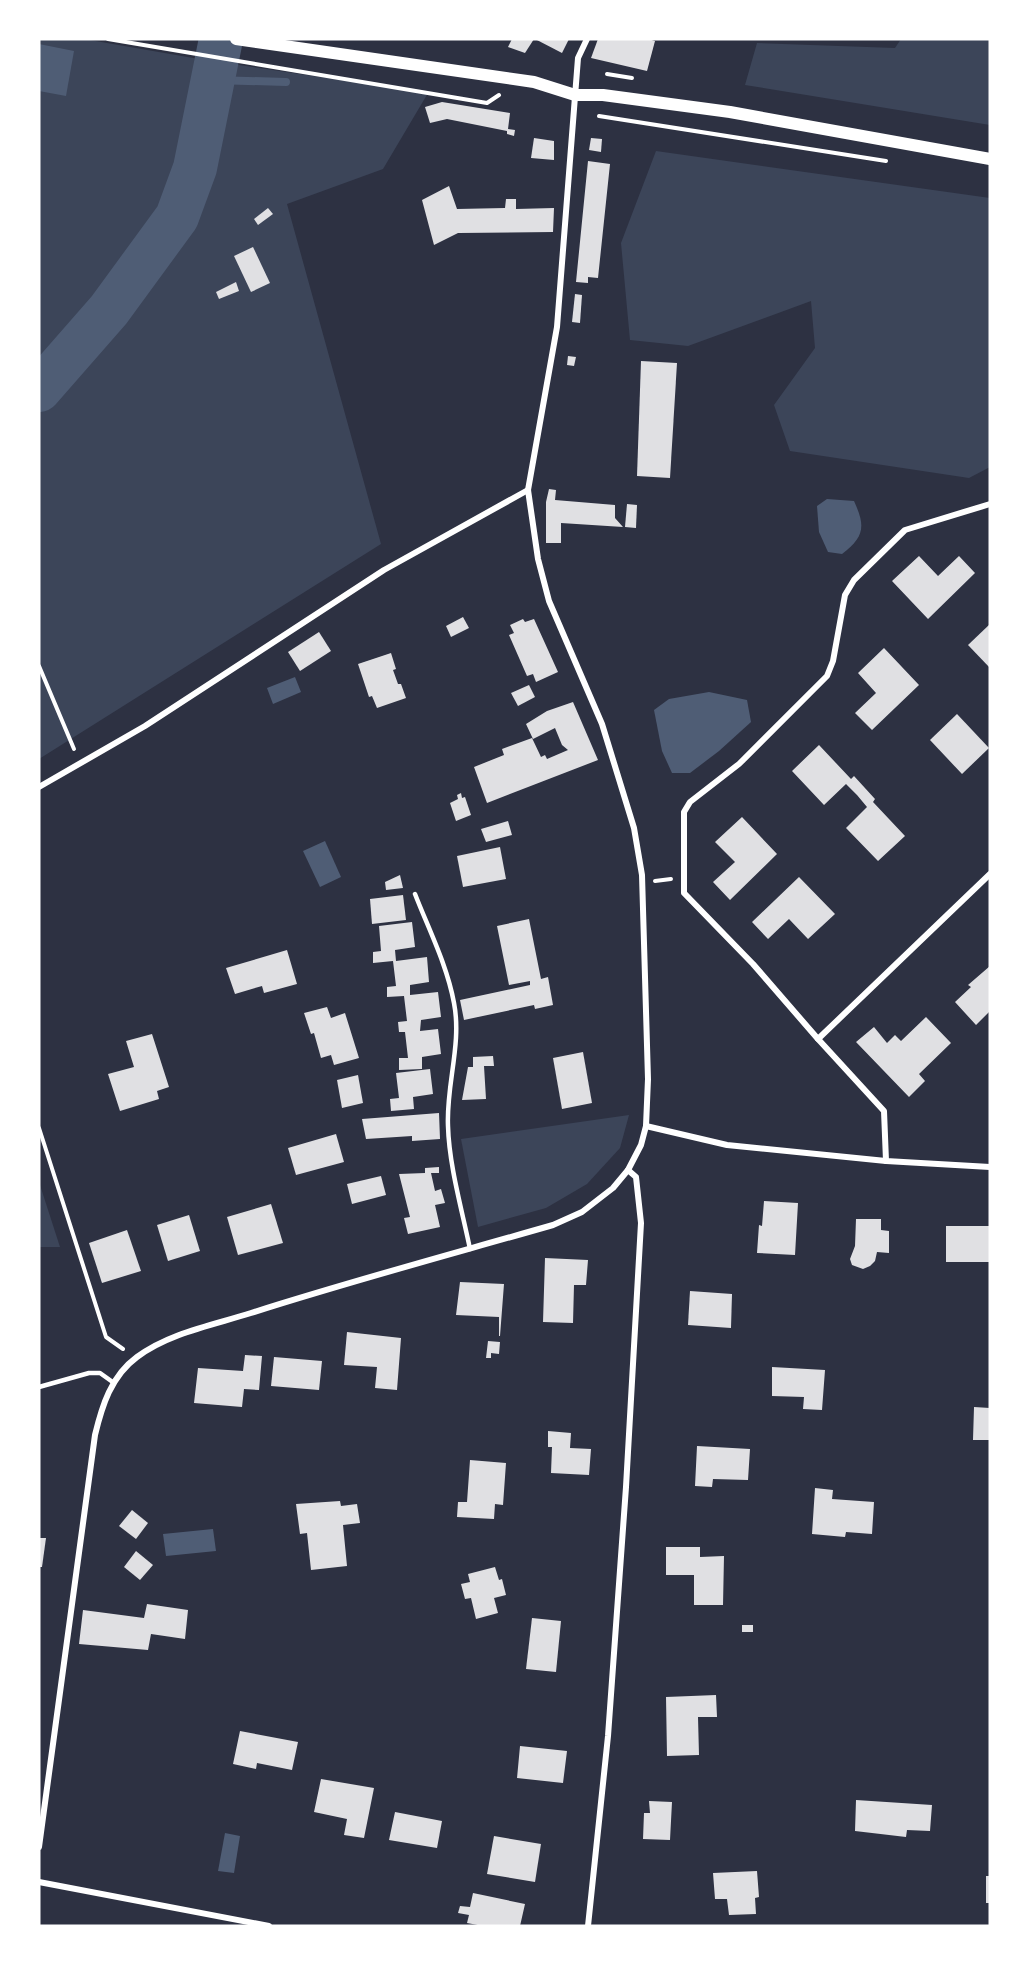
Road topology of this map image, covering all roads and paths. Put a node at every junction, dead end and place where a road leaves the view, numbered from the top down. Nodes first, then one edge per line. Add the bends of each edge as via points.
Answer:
1 (108, 39) edge
2 (236, 39) edge
3 (586, 39) edge
4 (522, 81) junction
5 (575, 95) junction
6 (599, 116) dead end
7 (990, 159) edge
8 (895, 163) dead end
9 (528, 490) junction
10 (990, 504) edge
11 (39, 666) edge
12 (81, 764) junction
13 (39, 787) edge
14 (990, 874) edge
15 (684, 878) junction
16 (642, 882) junction
17 (415, 894) dead end
18 (818, 1039) junction
19 (646, 1126) junction
20 (39, 1128) edge
21 (886, 1161) junction
22 (990, 1167) edge
23 (628, 1170) junction
24 (470, 1249) junction
25 (136, 1358) junction
26 (114, 1383) junction
27 (39, 1387) edge
28 (39, 1848) edge
29 (39, 1882) edge
30 (269, 1926) edge
31 (588, 1926) edge

1 - 4 path via 487,103
2 - 4 main road
3 - 5 street via 578,58
4 - 5 main road
5 - 7 main road via 603,94 730,112
5 - 9 street via 556,327
6 - 8 path
9 - 12 street via 384,570 146,726
9 - 16 street via 538,559 549,601 617,768 634,828
10 - 15 street via 905,530 854,580 845,595 827,676 739,764 690,802 684,812
11 - 12 path
12 - 13 street
14 - 18 street
15 - 16 path
15 - 18 street via 684,893
16 - 19 street
17 - 24 lane via 448,977 454,1004 457,1029 448,1125
18 - 21 street via 884,1111
19 - 21 street via 727,1145
19 - 23 street
20 - 25 path via 106,1337
21 - 22 street
23 - 24 street via 613,1188 582,1212 553,1225
23 - 31 street via 636,1176 641,1235 609,1724
24 - 25 street via 160,1342
25 - 26 street
26 - 27 lane via 100,1373 89,1373
26 - 28 street via 103,1403 95,1435
29 - 30 street

